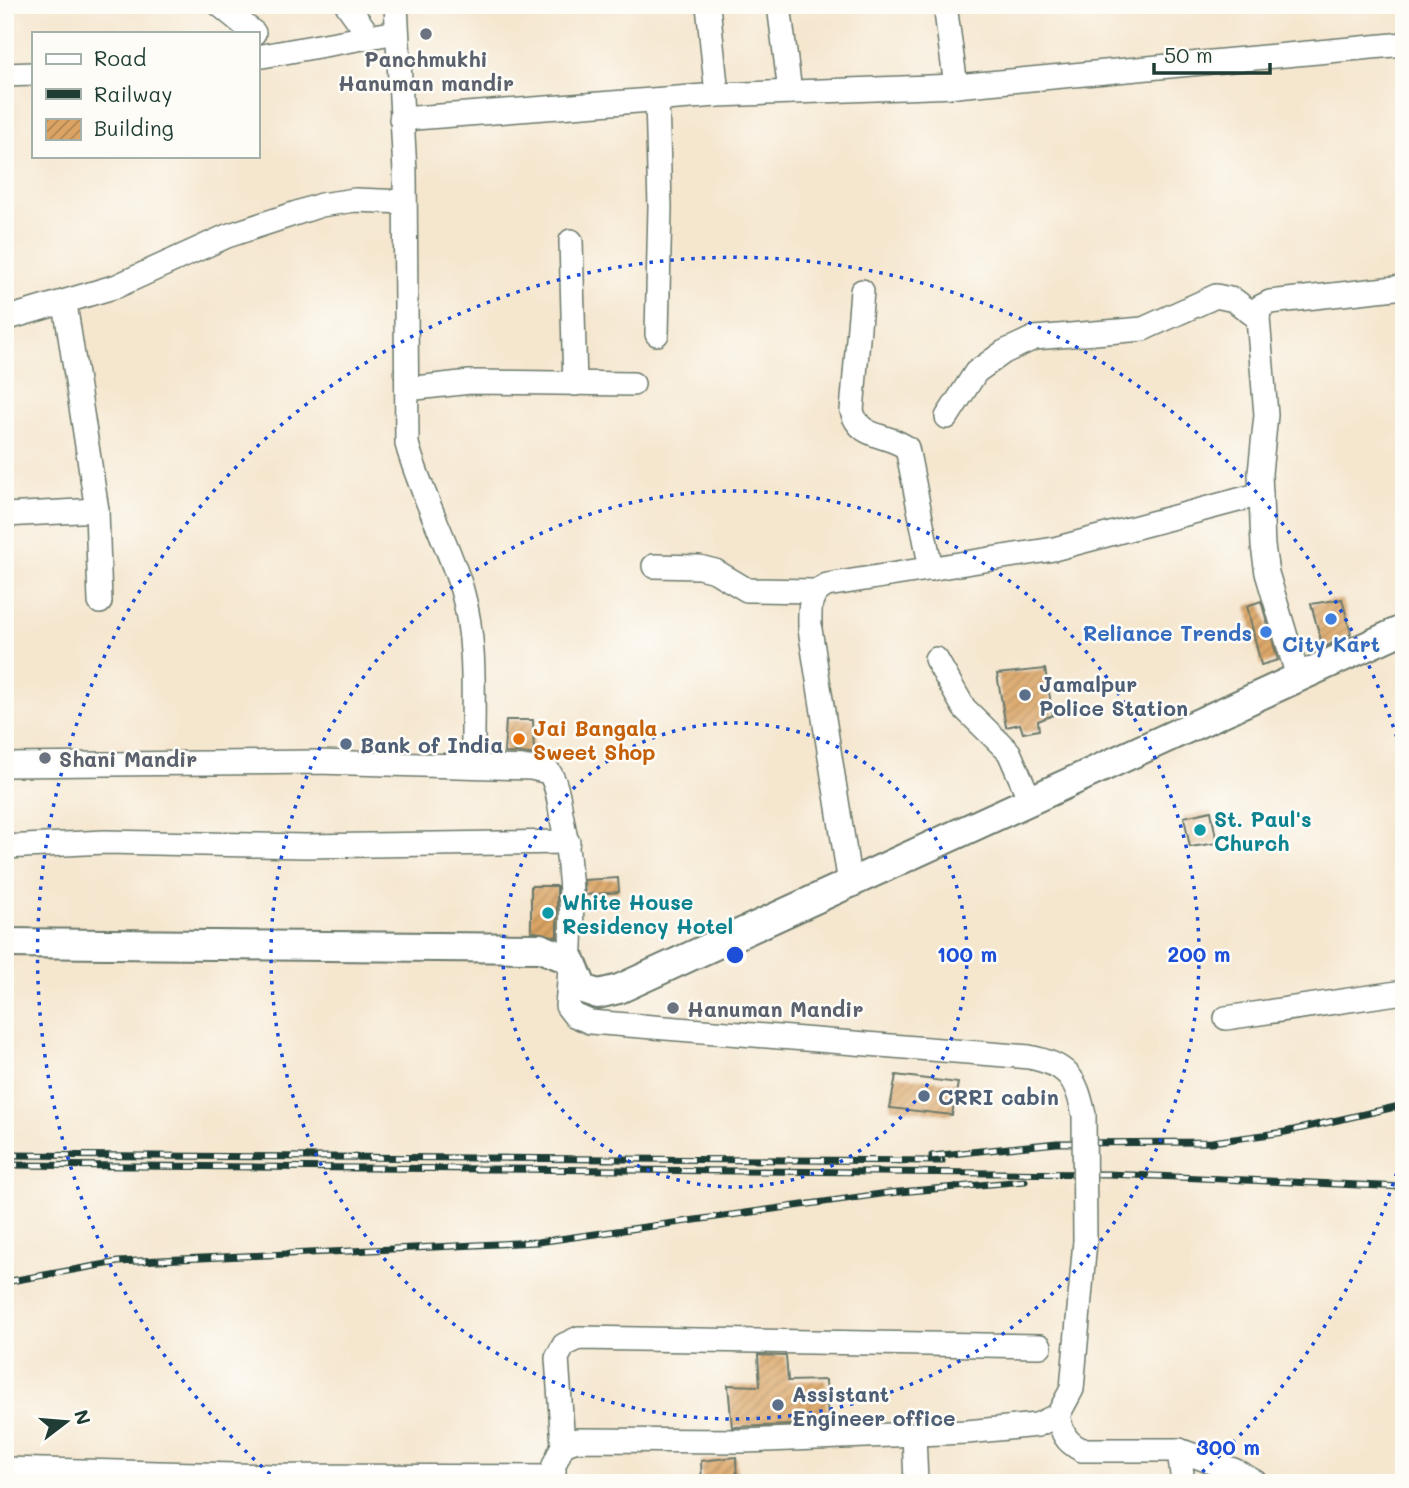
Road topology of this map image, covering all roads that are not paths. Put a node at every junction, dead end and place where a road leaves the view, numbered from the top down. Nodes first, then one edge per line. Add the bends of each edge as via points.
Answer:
1 (220, 5) edge
2 (347, 5) edge
3 (396, 5) edge
4 (708, 5) edge
5 (779, 5) edge
6 (945, 5) edge
7 (252, 32) edge
8 (397, 32) junction
9 (370, 37) junction
10 (259, 40) edge
11 (1404, 44) edge
12 (268, 56) edge
13 (32, 74) edge
14 (5, 75) edge
15 (956, 86) junction
16 (790, 92) junction
17 (717, 95) junction
18 (657, 100) junction
19 (401, 119) junction
20 (405, 202) junction
21 (571, 241) dead end
22 (1404, 287) edge
23 (862, 291) dead end
24 (65, 304) junction
25 (1258, 317) junction
26 (5, 319) edge
27 (657, 334) dead end
28 (575, 384) junction
29 (633, 384) dead end
30 (407, 389) junction
31 (947, 416) dead end
32 (1261, 494) junction
33 (97, 510) junction
34 (5, 515) edge
35 (654, 566) dead end
36 (931, 569) junction
37 (814, 591) junction
38 (100, 602) dead end
39 (1404, 629) edge
40 (936, 659) dead end
41 (1298, 677) junction
42 (5, 765) edge
43 (473, 766) junction
44 (1030, 800) junction
45 (568, 842) junction
46 (5, 847) edge
47 (850, 884) junction
48 (5, 943) edge
49 (571, 960) junction
50 (619, 989) junction
51 (1404, 992) edge
52 (1226, 1018) dead end
53 (611, 1024) junction
54 (1040, 1346) dead end
55 (1058, 1415) junction
56 (914, 1434) junction
57 (563, 1445) junction
58 (1179, 1450) junction
59 (5, 1469) edge
60 (272, 1479) edge
61 (431, 1480) edge
62 (554, 1480) edge
63 (916, 1483) edge
64 (1183, 1483) edge
65 (1257, 1483) edge

1 - 7 street
2 - 9 street
3 - 8 street
4 - 17 street
5 - 16 street
6 - 15 street
8 - 9 street
8 - 19 street
9 - 12 street
10 - 12 street
11 - 15 street
13 - 14 street
15 - 16 street
16 - 17 street
17 - 18 street
18 - 19 street
18 - 27 street
19 - 20 street
20 - 24 street via 355,200 321,205 228,236
20 - 30 street
21 - 28 street
22 - 25 street via 1270,302 1260,307
23 - 36 street via 852,411 864,432 897,440 907,449
24 - 26 street
24 - 33 street
25 - 31 street via 1234,300 1216,296 1143,329 1034,338 976,372
25 - 32 street via 1266,415
28 - 29 street
28 - 30 street via 470,382
30 - 43 street via 410,454 461,589 468,620
32 - 36 street via 1054,548
32 - 41 street via 1267,573
33 - 34 street
33 - 38 street
35 - 37 street via 715,571 747,590
36 - 37 street
37 - 47 street via 810,629
39 - 41 main road
40 - 44 street via 964,708 1009,752
41 - 44 main road
42 - 43 street via 317,762
43 - 45 street via 550,772
44 - 47 main road
45 - 46 street via 305,846 105,842
45 - 49 street
47 - 50 main road
48 - 49 main road via 540,948
49 - 50 main road via 583,989 598,994
49 - 53 street via 566,1006 574,1016 590,1023
50 - 53 street
51 - 52 street
53 - 55 street, bridge via 1029,1057 1054,1062 1067,1072 1078,1090 1083,1115 1085,1241 1072,1389
54 - 57 street via 579,1338 564,1345 556,1358
55 - 56 street via 1037,1425
55 - 58 street via 1062,1434 1082,1450
56 - 57 street via 744,1441 577,1440
56 - 63 street
57 - 62 street via 554,1465
58 - 64 street
58 - 65 street
59 - 60 street
60 - 61 street
61 - 62 street

